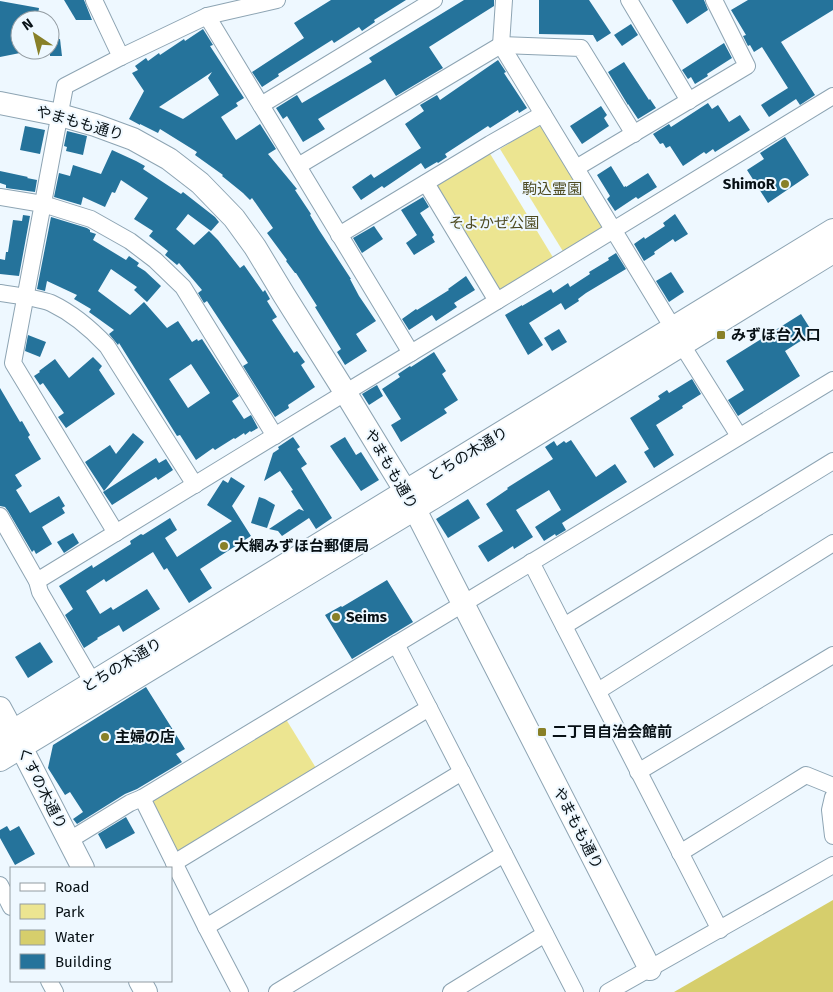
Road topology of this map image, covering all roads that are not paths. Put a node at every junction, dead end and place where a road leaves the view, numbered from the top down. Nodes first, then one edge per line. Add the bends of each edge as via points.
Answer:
1 (94, 0) edge
2 (277, 0) edge
3 (434, 0) edge
4 (504, 0) edge
5 (629, 0) edge
6 (714, 0) edge
7 (207, 16) junction
8 (501, 45) junction
9 (121, 57) junction
10 (833, 96) edge
11 (689, 101) junction
12 (0, 103) edge
13 (261, 105) junction
14 (543, 114) junction
15 (60, 115) junction
16 (634, 134) junction
17 (298, 166) junction
18 (576, 168) junction
19 (426, 183) junction
20 (0, 197) edge
21 (43, 204) junction
22 (833, 230) edge
23 (613, 231) junction
24 (339, 235) junction
25 (833, 252) edge
26 (0, 293) edge
27 (24, 297) junction
28 (497, 301) junction
29 (677, 337) junction
30 (411, 353) junction
31 (833, 380) edge
32 (345, 392) junction
33 (275, 436) junction
34 (739, 436) junction
35 (833, 462) edge
36 (195, 485) junction
37 (410, 500) junction
38 (0, 516) edge
39 (116, 533) junction
40 (833, 543) edge
41 (531, 562) junction
42 (37, 581) junction
43 (462, 603) junction
44 (564, 626) junction
45 (396, 644) junction
46 (833, 655) edge
47 (92, 683) junction
48 (598, 691) junction
49 (0, 708) edge
50 (430, 708) junction
51 (12, 739) edge
52 (0, 760) edge
53 (462, 772) junction
54 (638, 772) junction
55 (833, 786) edge
56 (833, 797) edge
57 (142, 798) junction
58 (833, 836) edge
59 (68, 840) junction
60 (680, 853) junction
61 (504, 854) junction
62 (174, 863) junction
63 (833, 865) edge
64 (82, 867) edge
65 (0, 885) edge
66 (10, 905) edge
67 (206, 927) junction
68 (720, 930) junction
69 (545, 934) junction
70 (650, 969) junction
71 (240, 992) edge
72 (277, 992) edge
73 (450, 992) edge
74 (575, 992) edge
75 (608, 992) edge

1 - 9 street
2 - 7 street
3 - 13 street
4 - 8 street
5 - 11 street
6 - 11 street via 747,66
7 - 9 street
7 - 13 street
8 - 14 street
8 - 16 street via 581,48
8 - 17 street
9 - 15 street via 65,86
10 - 23 street
11 - 16 street
12 - 15 street, やまもも通り
13 - 17 street
14 - 18 street
14 - 19 street
15 - 21 street
15 - 32 street, やまもも通り via 133,139 169,159 200,183 234,218 255,247
16 - 18 street
17 - 24 street
18 - 23 street
19 - 24 street
19 - 28 street
20 - 21 street
21 - 27 street
21 - 33 street via 91,218 130,241 183,287
22 - 29 street, とちの木通り
23 - 28 street
23 - 29 street
24 - 30 street
25 - 29 street, とちの木通り
26 - 27 street
27 - 36 street via 50,303 71,315 108,346
27 - 39 street via 13,363
28 - 30 street
29 - 34 street
29 - 37 street, とちの木通り
30 - 32 street
31 - 34 street
32 - 33 street
32 - 37 street, やまもも通り
33 - 36 street
34 - 41 street
35 - 44 street
36 - 39 street
37 - 43 street, やまもも通り
37 - 47 street, とちの木通り
37 - 51 street, とちの木通り
38 - 42 street
39 - 42 street
40 - 48 street
41 - 43 street
41 - 44 street
42 - 47 street via 40,592
43 - 45 street
43 - 70 street, やまもも通り
44 - 48 street
45 - 50 street
45 - 57 street
46 - 54 street
47 - 51 street, とちの木通り
48 - 54 street
49 - 51 street, くすの木通り
50 - 53 street
50 - 62 street
51 - 52 street, とちの木通り
51 - 59 street, くすの木通り
53 - 61 street
53 - 67 street
54 - 60 street
55 - 60 street via 806,775
56 - 58 street via 830,810
57 - 59 street
57 - 62 street
59 - 64 street, くすの木通り
60 - 68 street
61 - 69 street
61 - 72 street
62 - 67 street
63 - 68 street
65 - 66 street
67 - 71 street
68 - 70 street
69 - 73 street
69 - 74 street
70 - 75 street

